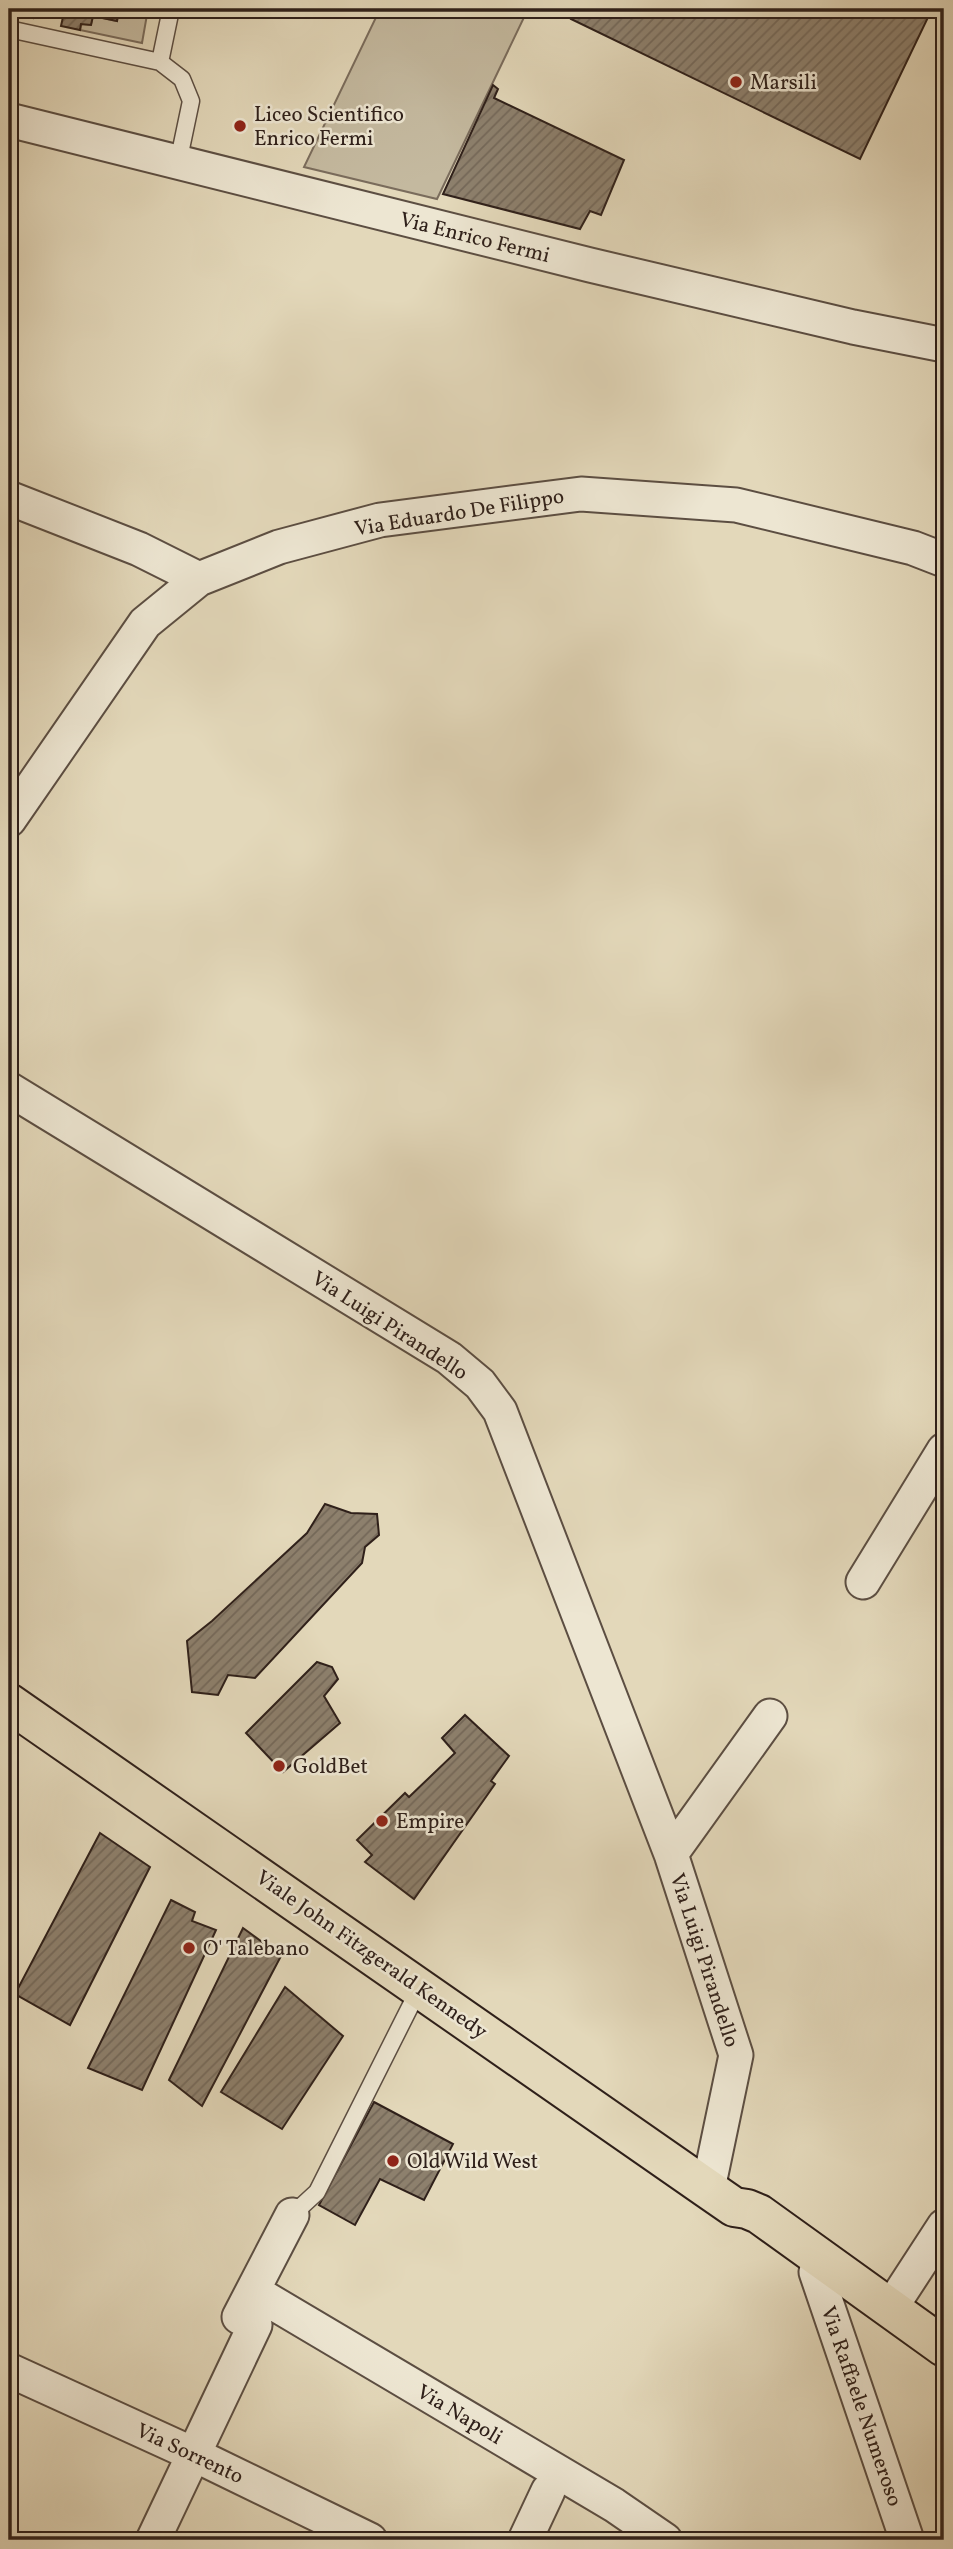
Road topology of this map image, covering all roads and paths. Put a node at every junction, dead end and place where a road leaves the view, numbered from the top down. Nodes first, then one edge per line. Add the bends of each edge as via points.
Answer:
1 (171, 9) edge
2 (9, 29) edge
3 (160, 62) junction
4 (9, 120) edge
5 (178, 163) junction
6 (944, 345) edge
7 (9, 498) edge
8 (944, 560) edge
9 (199, 579) junction
10 (9, 820) edge
11 (9, 1089) edge
12 (944, 1450) edge
13 (863, 1582) dead end
14 (9, 1703) edge
15 (770, 1716) dead end
16 (671, 1854) junction
17 (420, 1987) junction
18 (721, 2198) junction
19 (292, 2215) joint
20 (944, 2226) edge
21 (816, 2272) junction
22 (253, 2291) junction
23 (890, 2309) junction
24 (944, 2347) edge
25 (944, 2363) edge
26 (9, 2370) edge
27 (193, 2454) junction
28 (548, 2491) dead end
29 (153, 2540) edge
30 (370, 2540) edge
31 (525, 2540) edge
32 (665, 2540) edge
33 (907, 2540) edge

1 - 3 lane
2 - 3 lane
3 - 5 lane via 182,79 191,101
4 - 5 street, Via Enrico Fermi
5 - 6 street, Via Enrico Fermi via 603,268
7 - 9 street via 139,549
8 - 9 street, Via Eduardo De Filippo via 913,548 736,505 581,494 380,520 279,547
9 - 10 street, Via Eduardo De Filippo via 145,622
11 - 16 street, Via Luigi Pirandello via 449,1358 480,1384 500,1411
12 - 13 street
14 - 17 main road, Viale John Fitzgerald Kennedy
15 - 16 street, Via Luigi Pirandello
16 - 18 street, Via Luigi Pirandello via 736,2055
17 - 18 main road, Viale John Fitzgerald Kennedy
17 - 19 lane via 317,2192
18 - 21 main road, Viale John Fitzgerald Kennedy via 740,2218
18 - 23 main road, Viale John Fitzgerald Kennedy via 758,2214
19 - 22 street
20 - 23 street
21 - 25 main road, Viale John Fitzgerald Kennedy
21 - 33 street, Via Raffaele Numeroso
22 - 27 street via 239,2317 255,2325
22 - 32 street, Via Napoli via 614,2505
23 - 24 main road, Viale John Fitzgerald Kennedy
26 - 27 street, Via Sorrento
27 - 29 street
27 - 30 street, Via Sorrento
28 - 31 street

